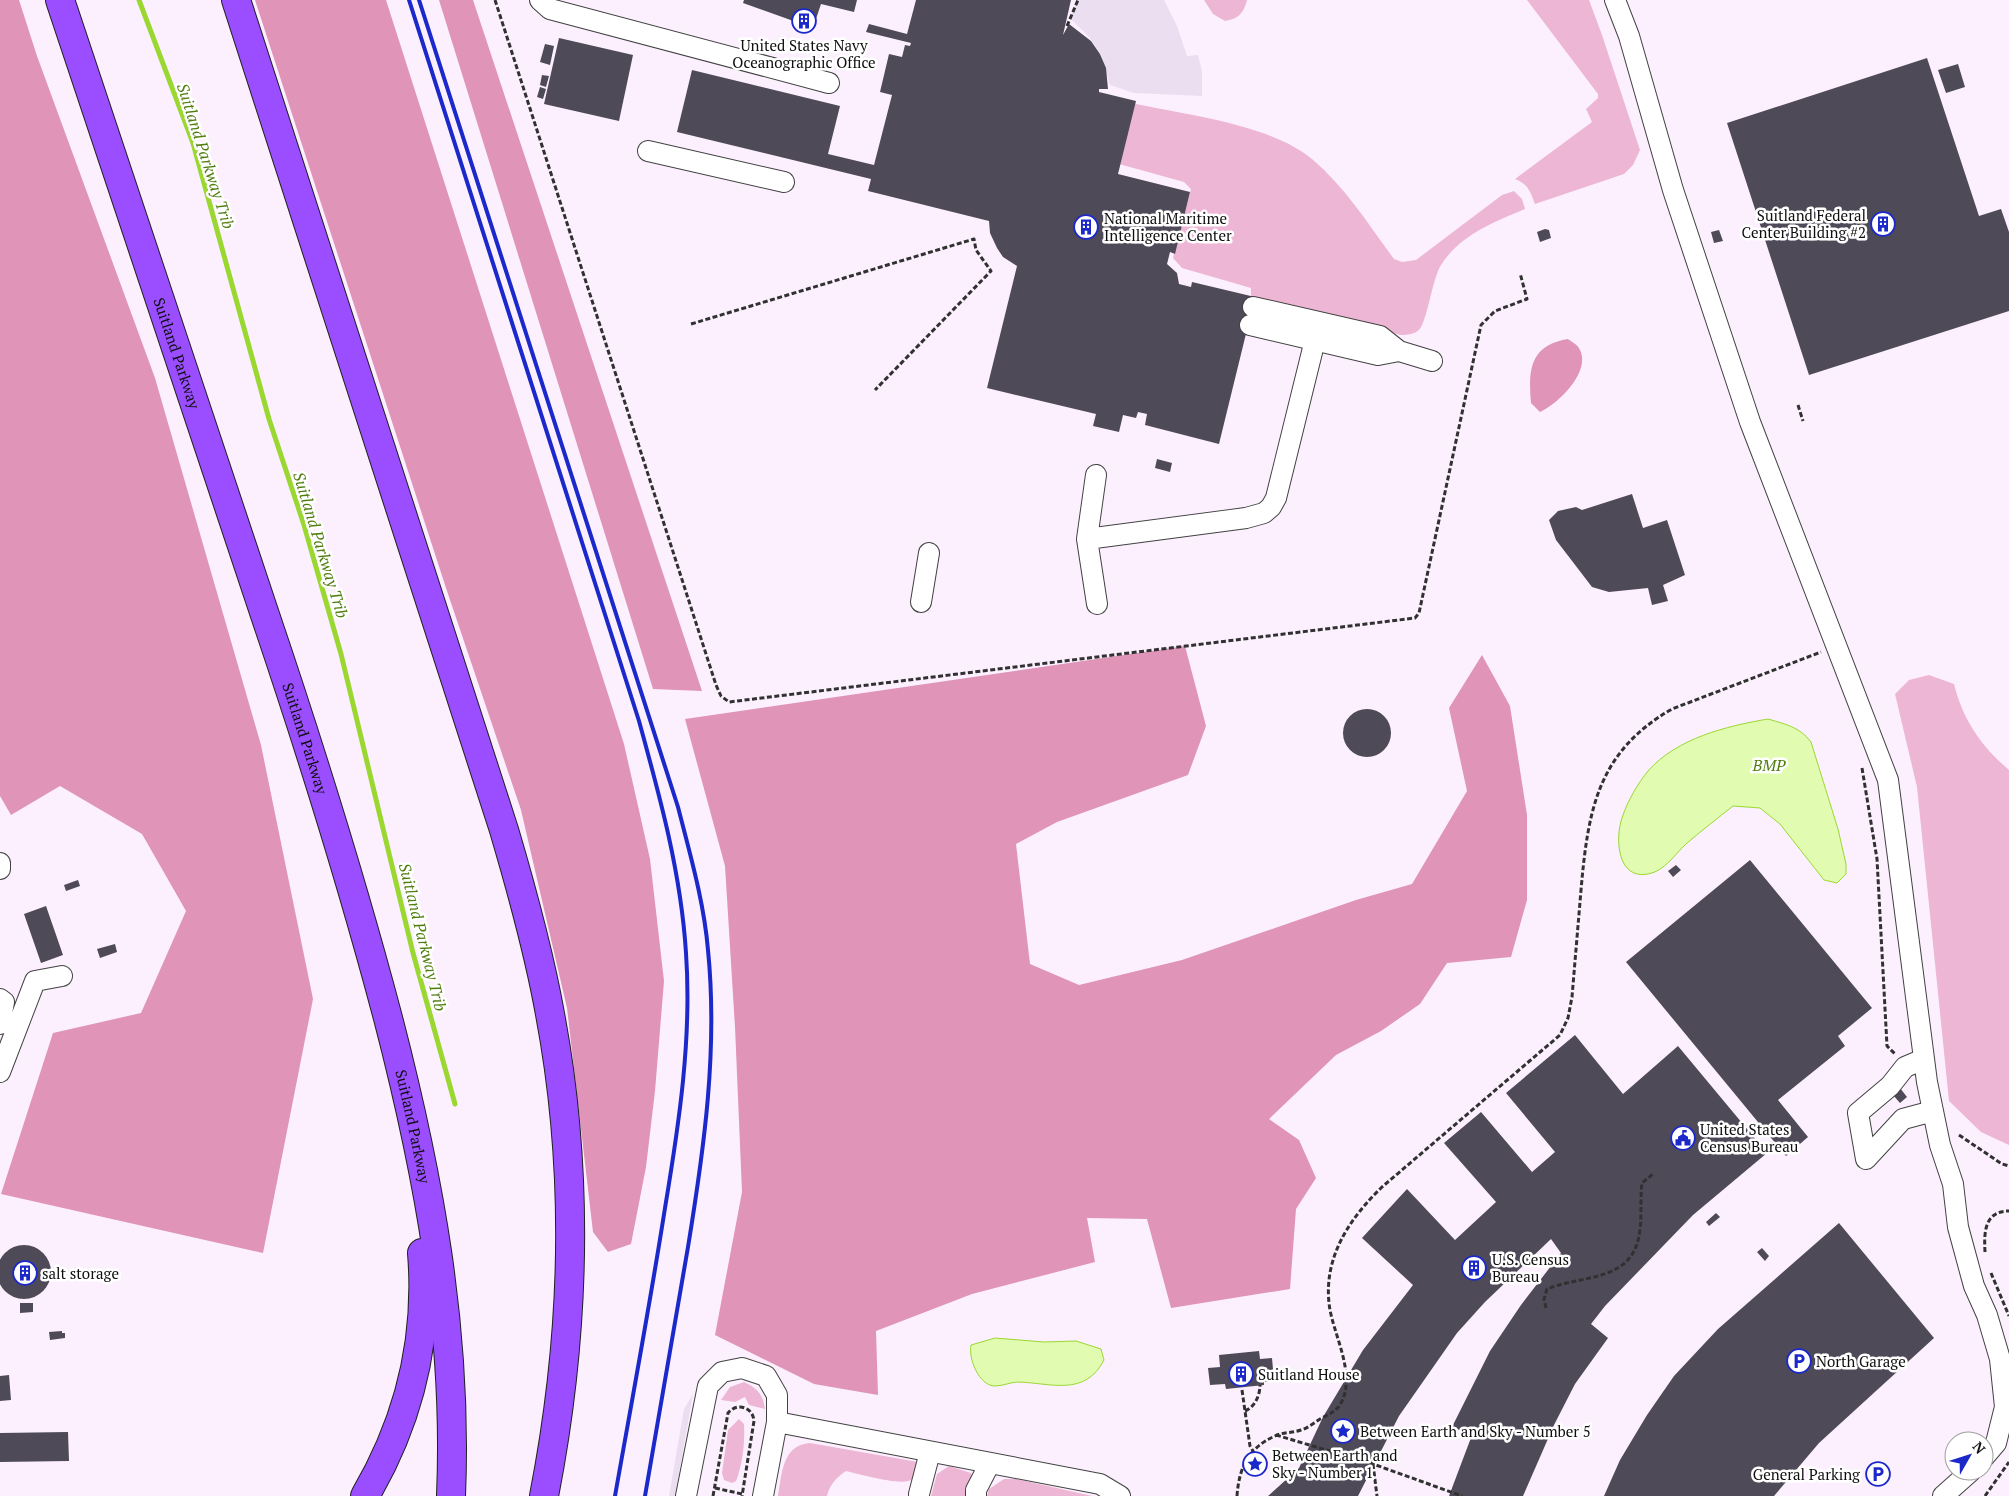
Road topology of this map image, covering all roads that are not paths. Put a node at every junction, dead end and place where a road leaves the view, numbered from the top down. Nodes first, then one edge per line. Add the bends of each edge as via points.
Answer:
1 (60, 0) edge
2 (236, 0) edge
3 (540, 0) edge
4 (1615, 0) edge
5 (829, 83) dead end
6 (648, 151) dead end
7 (784, 182) dead end
8 (1315, 340) junction
9 (1399, 352) junction
10 (1432, 361) dead end
11 (1096, 475) dead end
12 (1087, 539) junction
13 (929, 553) dead end
14 (921, 602) dead end
15 (1097, 604) dead end
16 (0, 863) edge
17 (0, 869) edge
18 (62, 976) dead end
19 (0, 999) edge
20 (0, 1024) edge
21 (1924, 1059) junction
22 (0, 1072) edge
23 (410, 1107) junction
24 (1933, 1110) junction
25 (777, 1422) junction
26 (1994, 1445) edge
27 (930, 1452) junction
28 (990, 1465) junction
29 (1960, 1481) edge
30 (919, 1494) dead end
31 (365, 1496) edge
32 (451, 1496) edge
33 (544, 1496) edge
34 (686, 1496) edge
35 (763, 1496) edge
36 (976, 1496) edge
37 (1120, 1496) edge
38 (1943, 1496) edge

1 - 23 highway, Suitland Parkway via 324,791 363,924
2 - 33 highway via 504,830 530,922 550,1015 566,1142 570,1248 564,1365
3 - 5 lane via 550,9
4 - 21 lane via 1629,36 1673,190 1750,422 1888,780
6 - 7 lane
8 - 9 lane via 1378,355
8 - 9 lane via 1251,316 1380,336
8 - 12 lane via 1285,464 1271,507 1264,513 1246,518
9 - 10 lane
11 - 12 lane
12 - 15 lane
13 - 14 lane
16 - 17 lane
18 - 22 lane via 35,981
19 - 20 lane via 4,1002
21 - 24 lane
21 - 24 lane via 1905,1067 1890,1086 1858,1113 1866,1159 1903,1119
23 - 31 highway via 415,1199 424,1276 421,1341 402,1421
23 - 32 highway, Suitland Parkway via 428,1196 448,1333
24 - 26 lane via 1953,1184 1958,1227 1974,1286 1987,1315 2000,1359 2005,1407
25 - 27 lane
25 - 34 lane via 777,1395 766,1376 742,1368 722,1372 708,1386
25 - 35 lane
27 - 28 lane
27 - 30 lane
28 - 36 lane
28 - 37 lane via 1100,1484
29 - 38 lane

